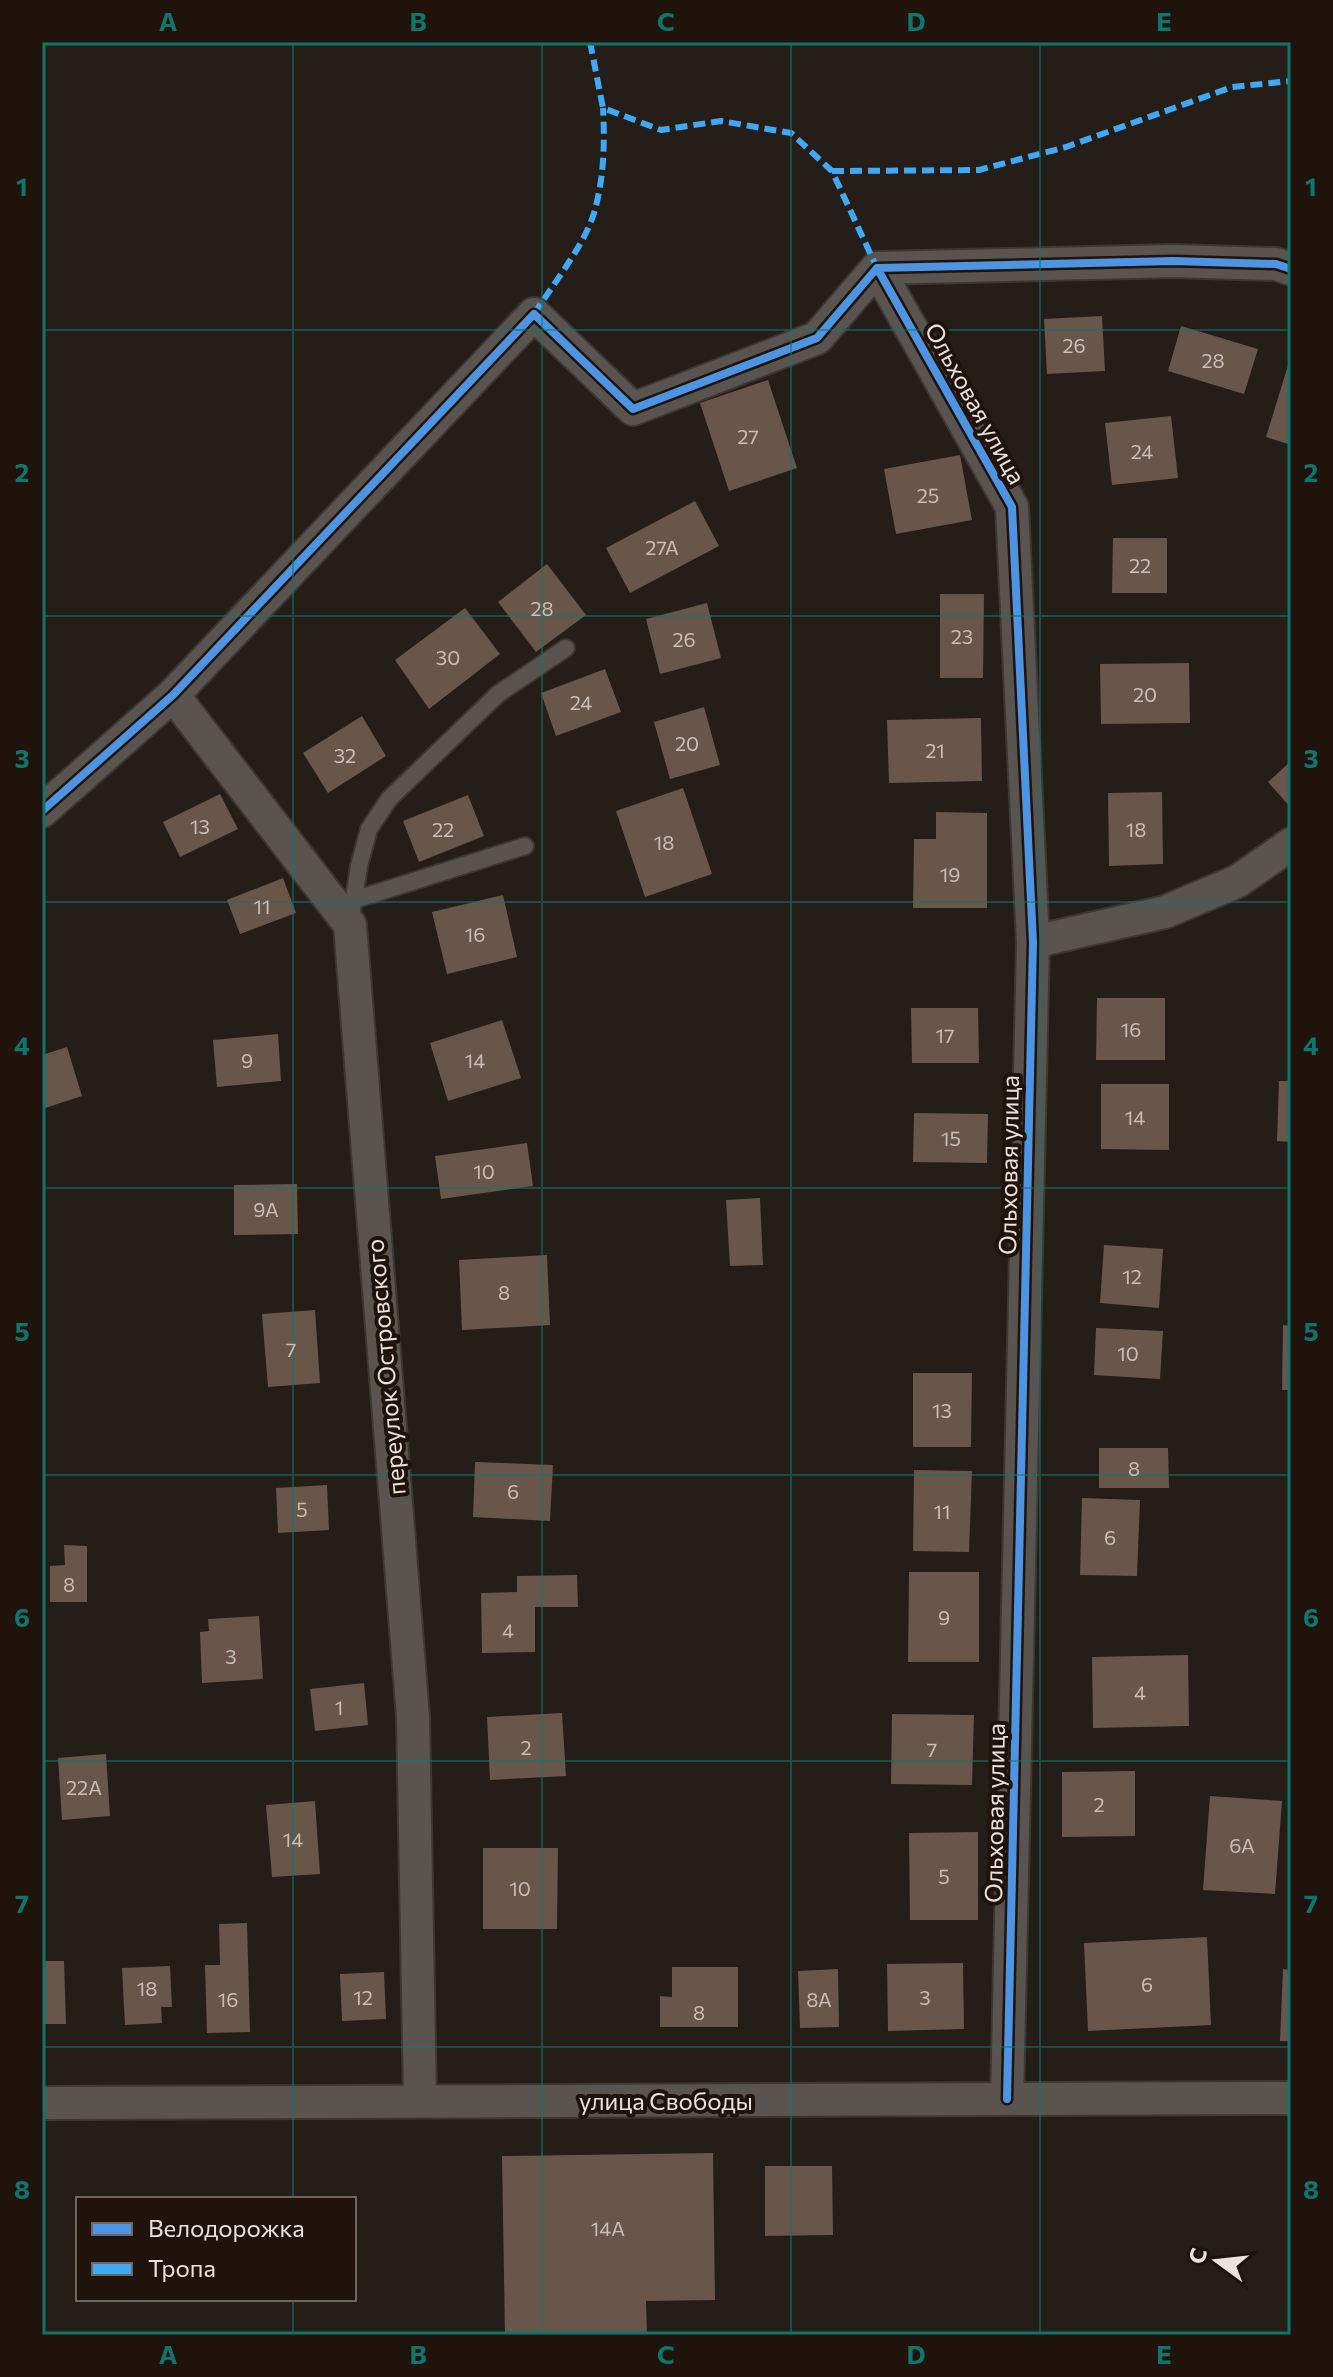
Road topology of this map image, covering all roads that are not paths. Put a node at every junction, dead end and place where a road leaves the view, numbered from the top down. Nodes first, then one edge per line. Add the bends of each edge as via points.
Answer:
1 (877, 268) junction
2 (1291, 269) edge
3 (566, 648) dead end
4 (173, 695) junction
5 (42, 811) edge
6 (1291, 844) edge
7 (525, 846) dead end
8 (352, 913) junction
9 (1033, 942) junction
10 (1291, 2098) edge
11 (1007, 2099) junction
12 (420, 2100) junction
13 (42, 2103) edge

1 - 2 street via 1173,261
1 - 4 street via 817,338 633,409 534,314
1 - 9 street, Ольховая улица via 1012,507
3 - 8 lane via 498,694 389,799 369,829
4 - 5 street
4 - 8 street
6 - 9 street via 1238,881 1165,912
7 - 8 lane
8 - 12 street, переулок Островского via 413,1717
9 - 11 street, Ольховая улица
10 - 11 street, улица Свободы
11 - 12 street, улица Свободы
12 - 13 street, улица Свободы

